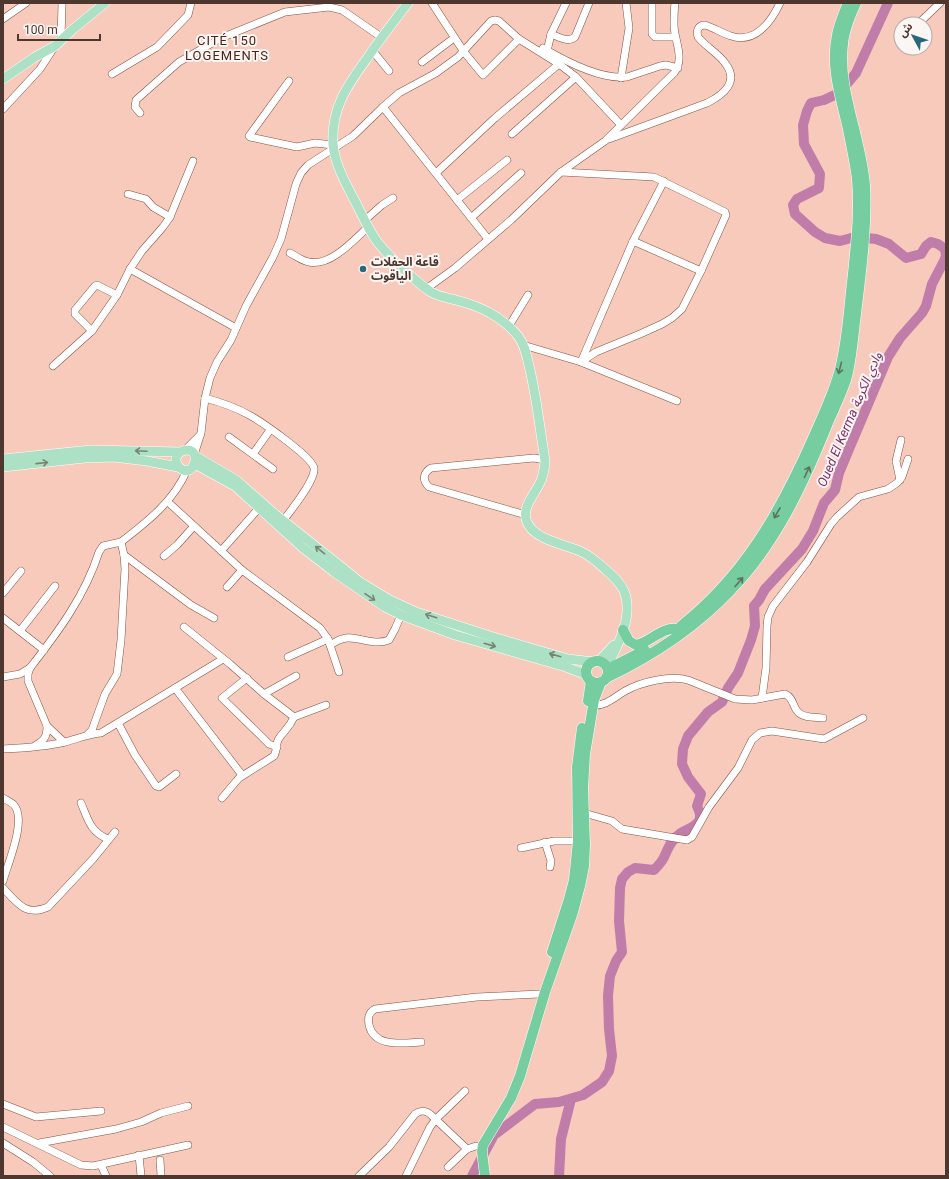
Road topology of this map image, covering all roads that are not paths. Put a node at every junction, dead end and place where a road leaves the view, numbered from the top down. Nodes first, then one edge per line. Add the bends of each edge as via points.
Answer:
1 (26, 3) edge
2 (62, 3) edge
3 (105, 3) edge
4 (191, 3) edge
5 (408, 3) edge
6 (432, 3) edge
7 (566, 3) edge
8 (589, 3) edge
9 (626, 3) edge
10 (652, 3) edge
11 (675, 3) edge
12 (780, 3) edge
13 (848, 3) edge
14 (856, 3) edge
15 (940, 3) edge
16 (926, 16) edge
17 (3, 19) edge
18 (509, 30) junction
19 (551, 34) junction
20 (381, 37) junction
21 (675, 37) junction
22 (454, 38) junction
23 (519, 39) junction
24 (58, 43) junction
25 (372, 50) junction
26 (547, 51) junction
27 (464, 52) junction
28 (422, 62) dead end
29 (560, 64) junction
30 (678, 68) junction
31 (389, 71) dead end
32 (839, 73) junction
33 (112, 74) dead end
34 (576, 77) junction
35 (621, 78) junction
36 (3, 79) edge
37 (289, 81) dead end
38 (383, 106) junction
39 (3, 109) edge
40 (140, 113) dead end
41 (621, 125) junction
42 (512, 134) dead end
43 (605, 141) junction
44 (334, 146) junction
45 (507, 160) dead end
46 (193, 161) dead end
47 (561, 172) junction
48 (436, 173) junction
49 (521, 173) dead end
50 (664, 181) junction
51 (128, 194) dead end
52 (393, 198) dead end
53 (457, 200) junction
54 (170, 217) junction
55 (471, 218) junction
56 (367, 224) junction
57 (488, 239) junction
58 (633, 241) junction
59 (860, 246) junction
60 (290, 253) dead end
61 (130, 269) junction
62 (702, 271) junction
63 (426, 289) junction
64 (117, 295) junction
65 (528, 295) dead end
66 (509, 326) junction
67 (236, 328) junction
68 (92, 331) junction
69 (523, 345) junction
70 (581, 362) junction
71 (53, 366) dead end
72 (205, 398) junction
73 (677, 401) dead end
74 (270, 430) junction
75 (201, 433) junction
76 (229, 437) dead end
77 (901, 440) dead end
78 (182, 451) junction
79 (253, 454) junction
80 (3, 459) edge
81 (908, 459) dead end
82 (545, 460) junction
83 (190, 462) junction
84 (3, 467) edge
85 (273, 469) dead end
86 (900, 480) junction
87 (168, 502) junction
88 (259, 508) junction
89 (526, 516) junction
90 (283, 521) junction
91 (194, 526) junction
92 (121, 542) junction
93 (221, 551) junction
94 (124, 555) junction
95 (164, 556) dead end
96 (242, 570) junction
97 (21, 571) dead end
98 (55, 586) dead end
99 (228, 587) dead end
100 (3, 593) edge
101 (405, 614) junction
102 (3, 618) edge
103 (214, 618) dead end
104 (184, 627) dead end
105 (677, 629) junction
106 (20, 631) junction
107 (622, 633) junction
108 (329, 642) junction
109 (44, 650) junction
110 (288, 657) dead end
111 (223, 659) junction
112 (30, 668) junction
113 (602, 670) junction
114 (339, 672) dead end
115 (296, 676) dead end
116 (3, 677) edge
117 (247, 678) junction
118 (589, 678) junction
119 (175, 688) junction
120 (264, 694) junction
121 (762, 698) junction
122 (326, 705) dead end
123 (592, 706) junction
124 (294, 717) junction
125 (823, 718) dead end
126 (862, 718) dead end
127 (118, 723) junction
128 (47, 726) junction
129 (88, 734) junction
130 (64, 742) junction
131 (33, 747) junction
132 (276, 748) junction
133 (3, 749) edge
134 (176, 774) dead end
135 (242, 775) junction
136 (3, 798) edge
137 (222, 798) dead end
138 (81, 802) dead end
139 (584, 813) junction
140 (115, 832) dead end
141 (108, 840) junction
142 (578, 841) junction
143 (545, 842) junction
144 (521, 848) dead end
145 (11, 854) junction
146 (3, 855) edge
147 (550, 866) dead end
148 (3, 881) edge
149 (3, 888) edge
150 (538, 994) junction
151 (421, 1042) dead end
152 (465, 1091) dead end
153 (3, 1104) edge
154 (188, 1106) dead end
155 (101, 1111) dead end
156 (436, 1119) junction
157 (3, 1126) edge
158 (3, 1143) edge
159 (38, 1143) junction
160 (188, 1145) dead end
161 (475, 1150) junction
162 (139, 1155) junction
163 (160, 1160) dead end
164 (101, 1165) junction
165 (448, 1167) dead end
166 (482, 1175) edge
167 (50, 1176) edge
168 (106, 1176) edge
169 (141, 1176) edge
170 (161, 1176) edge
171 (359, 1176) edge
172 (406, 1176) edge

1 - 17 street
2 - 24 street
3 - 24 main road
4 - 33 street via 188,15 157,46
5 - 20 main road
6 - 22 street
7 - 19 street
8 - 19 street via 572,40
9 - 35 street via 629,28
10 - 21 street via 652,34 655,37
11 - 21 street
12 - 43 street via 768,22 752,36 741,38 705,25 698,29 698,37 725,62 730,71 729,86 719,95 707,103
13 - 32 highway via 836,36 834,55
14 - 32 highway via 843,41
15 - 16 street
18 - 23 street
18 - 26 street
18 - 27 street via 499,21 491,21
19 - 26 street
20 - 25 main road
20 - 40 street via 342,10 329,7 285,12 221,38 179,62 136,100 135,107
21 - 30 street via 679,56
22 - 27 street
22 - 28 street
23 - 27 street via 483,75
23 - 29 street
24 - 36 main road
24 - 39 street via 40,70
25 - 31 street
25 - 44 main road via 353,76 338,106 334,121
26 - 35 street via 571,64
27 - 38 street
29 - 34 street
29 - 48 street via 495,118
30 - 35 street via 660,66
30 - 41 street
32 - 59 highway via 857,180
34 - 41 street
34 - 42 street
37 - 44 street via 248,136 297,147 315,143
38 - 44 street via 353,136
38 - 48 street
41 - 43 street
43 - 47 street
44 - 56 main road via 341,173
44 - 67 street via 301,173 276,251
45 - 53 street
46 - 54 street
47 - 50 street via 645,176
47 - 57 street via 512,220
48 - 53 street
49 - 55 street
50 - 58 street
50 - 62 street via 726,214
51 - 54 street via 146,199 153,207
52 - 56 street via 382,205
53 - 55 street
54 - 61 street
55 - 57 street
56 - 60 street via 335,256 324,261 309,262
56 - 63 main road via 391,257
57 - 63 street via 456,268
58 - 62 street
58 - 70 street
59 -> 105 highway via 840,368 832,394 803,460 781,506 755,548 722,588
113 -> 59 highway via 644,658 696,623 732,590 755,562 782,521 845,382 850,358
61 - 64 street
61 - 67 street
62 - 70 street via 682,309 672,318 596,352
63 - 66 main road via 436,296 482,309
64 - 68 street
64 - 68 street via 97,285 75,310 75,314
65 - 66 street
66 - 69 main road
67 - 72 street via 217,362
68 - 71 street
69 - 70 street
69 - 82 main road via 534,389
70 - 73 street
72 - 74 street via 251,416
72 - 75 street
74 - 79 street
74 - 90 street via 308,458 314,469 311,480
75 - 78 street
75 - 83 street
76 - 79 street
77 - 86 street via 896,461
78 -> 80 main road via 91,450
78 - 83 main road via 192,452
78 - 83 main road via 176,462
79 - 85 street
81 - 86 street
82 - 89 main road via 542,480 530,500
82 - 89 street via 523,459 431,468 426,471 425,483 429,487
84 -> 83 main road via 113,457
83 - 87 street via 182,483
83 - 88 main road via 235,486
83 - 90 main road via 240,482
86 - 121 street via 888,489 864,495 851,503 831,524 807,562 778,599 767,622 766,668
87 - 91 street
87 - 92 street
88 - 93 street
88 -> 101 main road via 334,572 371,598
89 - 107 main road via 532,530 589,556 616,579 624,591 627,603
101 -> 90 main road via 390,600 360,582
91 - 93 street
91 - 95 street
92 - 94 street
92 - 109 street via 104,546 99,552 77,603
93 - 96 street
94 - 103 street via 191,605
94 - 129 street via 117,674 105,694 92,730
96 - 99 street
96 - 108 street via 320,628
97 - 100 street
98 - 106 street
101 - 108 street via 389,640 379,643 349,638
113 -> 101 main road via 576,660
101 -> 118 main road via 455,635 572,668
102 - 106 street
104 - 111 street
105 - 107 highway via 666,630 636,645
105 - 113 highway via 636,655
106 - 109 street
107 - 113 main road via 616,649
108 - 110 street
108 - 114 street
109 - 112 street
111 - 117 street
111 - 119 street
112 - 116 street via 20,674
112 - 128 street via 28,681
113 - 118 highway via 596,683
113 - 118 highway via 587,667
113 - 123 highway
115 - 120 street
117 - 120 street
117 - 132 street via 222,698
118 - 142 highway via 589,694 577,767
119 - 127 street
119 - 135 street
120 - 124 street
121 - 123 street via 735,699 684,678 656,680 633,687 605,704
121 - 125 street via 787,695 799,713
122 - 124 street
123 - 139 highway via 585,754
124 - 132 street via 278,740
126 - 139 street via 824,739 768,731 757,734 733,776 709,807 692,837 687,840 622,829 612,821
127 - 129 street via 101,732
127 - 134 street via 156,786 159,787
128 - 130 street
128 - 131 street via 45,738
129 - 130 street
130 - 131 street
131 - 133 street
132 - 135 street via 274,756
135 - 137 street
136 - 145 street via 13,805 18,815 18,827
138 - 141 street via 93,831
139 - 161 highway via 584,866 580,886 520,1076 508,1104 485,1141
140 - 141 street
141 - 149 street via 48,908 26,909
142 - 143 street
142 - 150 highway via 574,880
143 - 144 street
143 - 147 street
145 - 146 street
145 - 148 street
150 - 151 street via 469,998 375,1009 370,1013 370,1031 377,1038 393,1043
150 - 161 highway via 507,1090
152 - 156 street
153 - 155 street via 36,1117
154 - 159 street via 116,1129
156 - 161 street
156 - 171 street via 425,1111 418,1112 389,1147
156 - 172 street
157 - 159 street
158 - 167 street
159 - 164 street via 82,1165
160 - 162 street
161 - 165 street
161 - 166 highway
162 - 164 street
162 - 169 street
163 - 170 street
164 - 168 street

